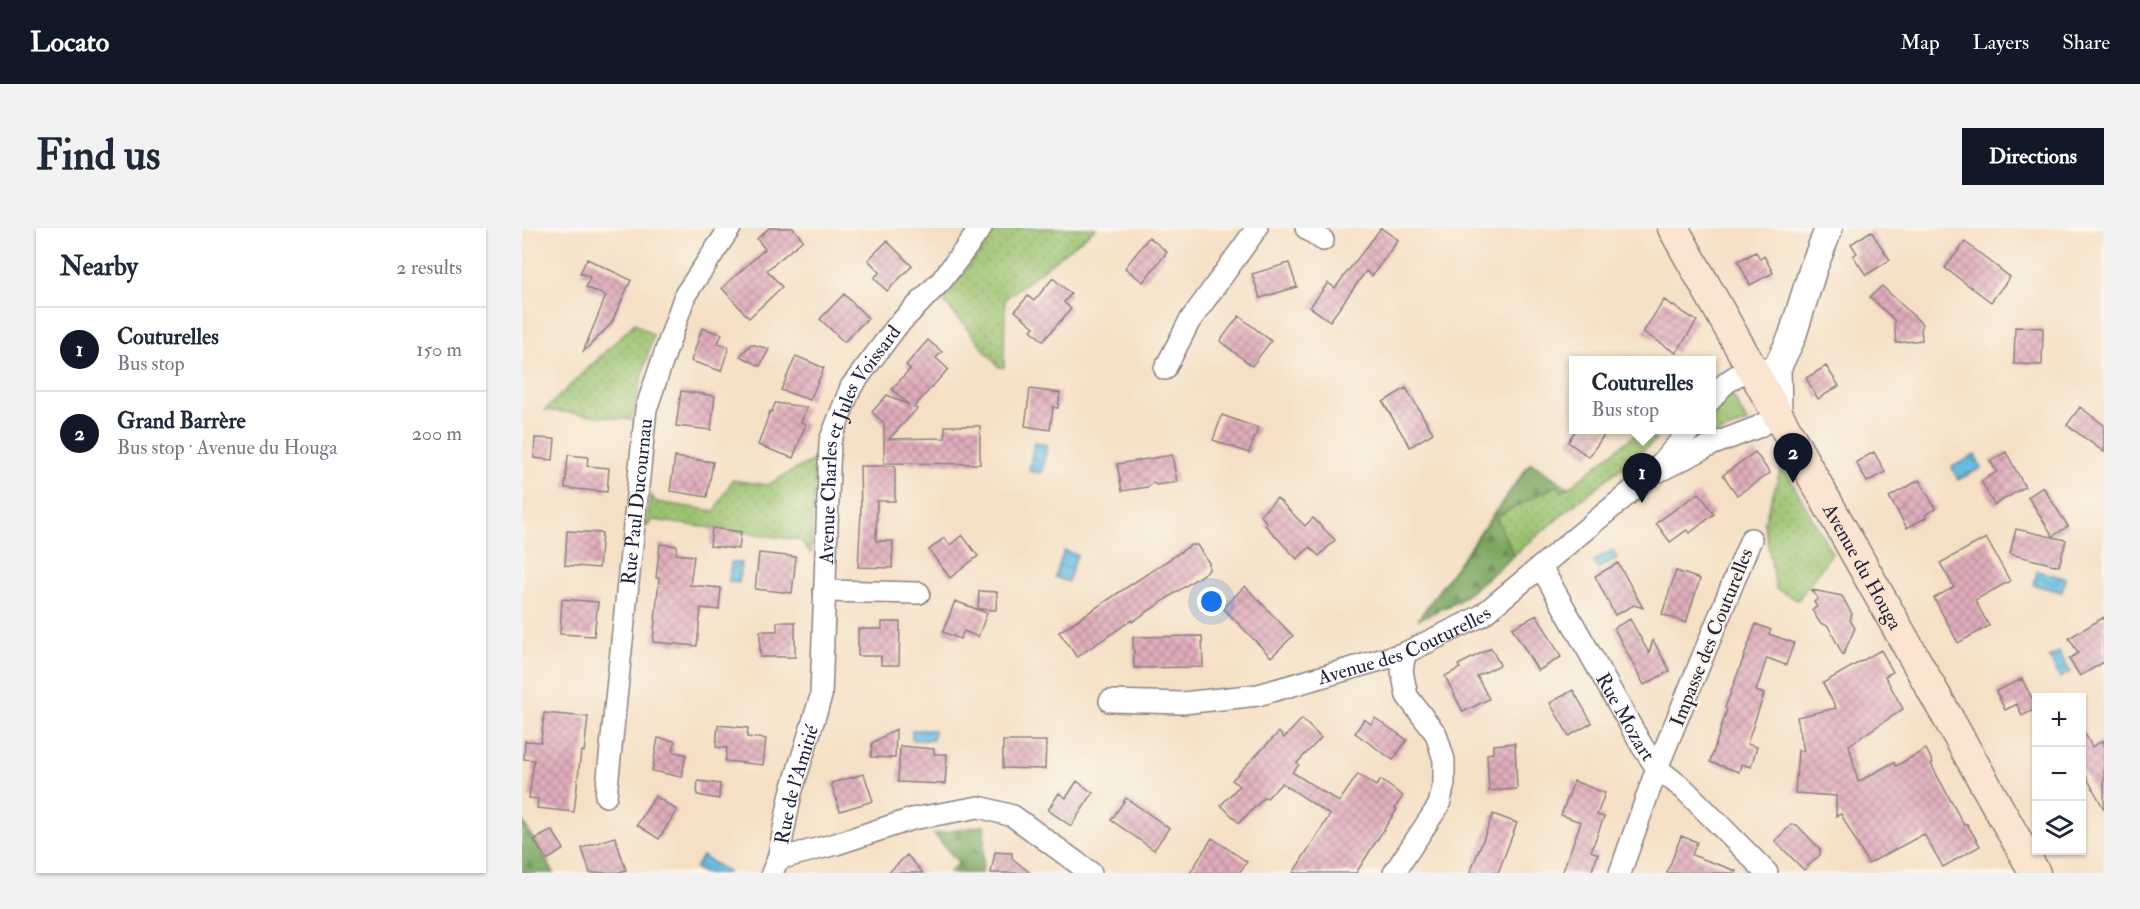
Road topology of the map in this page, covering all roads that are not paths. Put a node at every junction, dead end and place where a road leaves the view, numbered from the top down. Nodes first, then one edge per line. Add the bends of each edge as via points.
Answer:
1 (730, 228) edge
2 (981, 228) edge
3 (1257, 228) edge
4 (1673, 228) edge
5 (1828, 228) edge
6 (1765, 368) junction
7 (1165, 369) dead end
8 (1716, 394) edge
9 (1778, 415) junction
10 (1686, 434) edge
11 (1651, 475) junction
12 (1751, 540) dead end
13 (1541, 567) junction
14 (824, 591) junction
15 (919, 593) dead end
16 (1405, 653) junction
17 (821, 696) joint
18 (1110, 701) dead end
19 (1658, 768) junction
20 (606, 796) dead end
21 (775, 866) edge
22 (1091, 873) edge
23 (1394, 873) edge
24 (1620, 873) edge
25 (1767, 873) edge
26 (2035, 873) edge

1 - 20 street, Rue Paul Ducournau via 686,295 646,409
2 - 14 street, Avenue Charles et Jules Voissard via 851,387 830,441
3 - 7 street via 1189,322
4 - 6 main road, Avenue du Houga
5 - 6 street via 1792,337
6 - 8 street via 1730,379
6 - 9 main road, Avenue du Houga
9 - 11 street, Avenue des Couturelles via 1758,428 1711,445
9 - 26 main road, Avenue du Houga
10 - 11 street, Avenue des Couturelles
11 - 13 street, Avenue des Couturelles
12 - 19 street, Impasse des Couturelles
13 - 16 street, Avenue des Couturelles via 1481,616
13 - 19 street, Rue Mozart
14 - 15 street
14 - 17 street, Avenue Charles et Jules Voissard
16 - 18 street, Avenue des Couturelles via 1258,695 1183,703
16 - 23 street via 1402,671 1407,696 1436,734 1444,760 1444,783 1439,806
17 - 21 street, Rue de l'Amitié via 791,793
19 - 24 street, Rue Mozart
19 - 25 street
21 - 22 street via 912,819 979,807 1013,816

